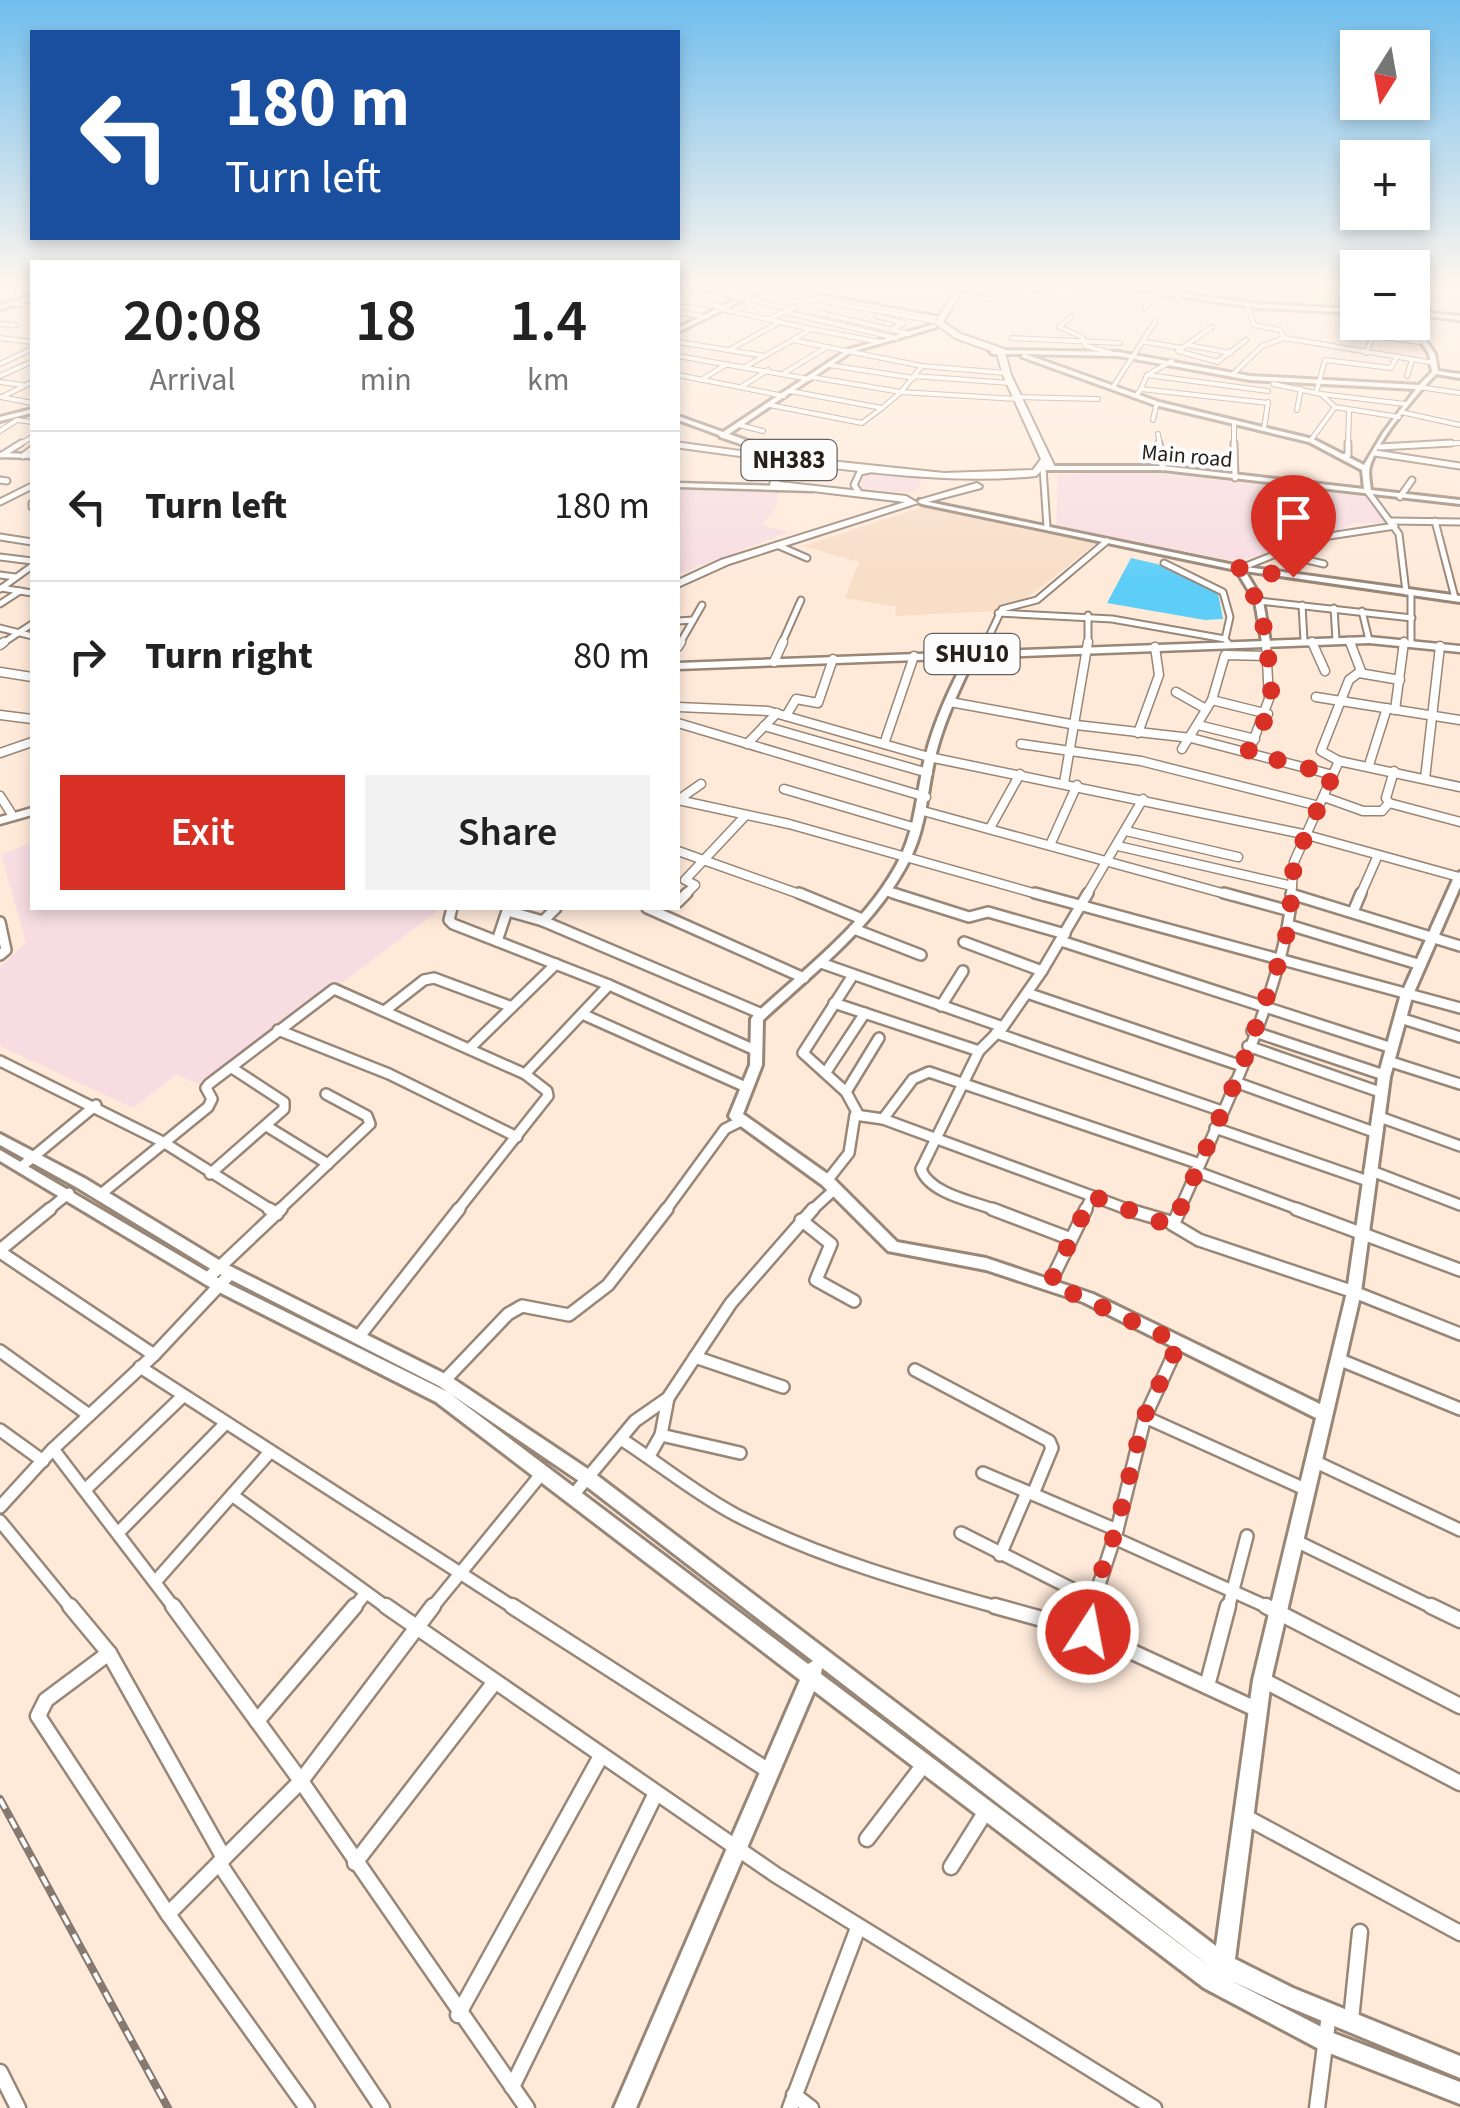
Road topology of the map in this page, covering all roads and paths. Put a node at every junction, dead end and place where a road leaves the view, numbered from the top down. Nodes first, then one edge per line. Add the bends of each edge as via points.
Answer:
1 (26, 385) edge
2 (732, 385) edge
3 (744, 385) edge
4 (799, 385) edge
5 (858, 385) edge
6 (907, 385) edge
7 (1011, 385) edge
8 (1098, 385) edge
9 (1107, 385) edge
10 (1143, 385) edge
11 (1184, 385) edge
12 (1218, 385) edge
13 (1248, 385) edge
14 (1276, 385) edge
15 (1320, 385) edge
16 (1380, 385) edge
17 (1398, 385) edge
18 (1271, 386) junction
19 (741, 387) junction
20 (1112, 387) joint
21 (1419, 387) junction
22 (1142, 389) junction
23 (1302, 389) junction
24 (901, 392) junction
25 (1180, 393) junction
26 (1319, 393) junction
27 (1460, 393) edge
28 (787, 394) junction
29 (1136, 396) junction
30 (1222, 397) junction
31 (2, 398) edge
32 (1017, 398) junction
33 (1098, 399) dead end
34 (1372, 400) junction
35 (30, 403) edge
36 (1268, 403) junction
37 (770, 405) junction
38 (1156, 406) junction
39 (1335, 407) junction
40 (882, 408) junction
41 (1296, 410) dead end
42 (1348, 410) junction
43 (1402, 411) junction
44 (30, 412) edge
45 (1216, 417) junction
46 (17, 418) junction
47 (0, 420) edge
48 (1153, 420) dead end
49 (30, 421) edge
50 (680, 421) edge
51 (680, 421) edge
52 (1234, 424) junction
53 (1245, 424) junction
54 (1460, 424) edge
55 (739, 426) junction
56 (1264, 429) junction
57 (0, 431) edge
58 (763, 431) dead end
59 (1158, 434) dead end
60 (722, 436) junction
61 (30, 438) edge
62 (1312, 440) junction
63 (1460, 442) edge
64 (680, 445) edge
65 (1377, 450) junction
66 (29, 454) edge
67 (1, 455) edge
68 (1343, 457) junction
69 (772, 460) junction
70 (792, 460) junction
71 (1460, 466) edge
72 (1047, 468) junction
73 (1162, 468) junction
74 (1366, 470) junction
75 (902, 472) junction
76 (1236, 477) junction
77 (773, 478) junction
78 (1412, 480) dead end
79 (680, 485) edge
80 (30, 487) edge
81 (952, 487) junction
82 (746, 488) junction
83 (812, 489) junction
84 (858, 492) junction
85 (1373, 494) junction
86 (1400, 497) junction
87 (914, 500) junction
88 (889, 501) junction
89 (0, 502) edge
90 (1460, 502) edge
91 (1434, 522) junction
92 (1460, 522) edge
93 (1393, 523) junction
94 (1047, 527) junction
95 (0, 537) edge
96 (1107, 541) junction
97 (30, 542) edge
98 (778, 545) junction
99 (1273, 552) junction
100 (0, 557) edge
101 (807, 558) dead end
102 (1164, 563) dead end
103 (1324, 564) dead end
104 (30, 567) edge
105 (30, 568) edge
106 (1240, 568) junction
107 (0, 575) edge
108 (15, 577) junction
109 (680, 581) edge
110 (680, 581) edge
111 (1, 588) edge
112 (20, 591) junction
113 (1408, 592) junction
114 (30, 593) edge
115 (1458, 598) edge
116 (802, 600) dead end
117 (1259, 601) junction
118 (0, 604) edge
119 (702, 605) dead end
120 (1302, 605) junction
121 (1334, 608) junction
122 (1362, 611) junction
123 (998, 613) junction
124 (1088, 615) junction
125 (1412, 618) junction
126 (693, 620) junction
127 (680, 621) edge
128 (30, 626) edge
129 (0, 628) edge
130 (20, 633) junction
131 (30, 636) edge
132 (1336, 640) junction
133 (1350, 640) junction
134 (1369, 640) junction
135 (1227, 641) junction
136 (1307, 641) junction
137 (1266, 642) junction
138 (1408, 642) junction
139 (680, 643) edge
140 (0, 644) edge
141 (1440, 646) junction
142 (1155, 648) junction
143 (1460, 649) edge
144 (1088, 650) junction
145 (976, 654) junction
146 (914, 656) junction
147 (1268, 656) junction
148 (832, 660) junction
149 (774, 662) junction
150 (680, 666) edge
151 (1326, 670) dead end
152 (0, 672) edge
153 (1358, 673) junction
154 (30, 677) edge
155 (1400, 680) junction
156 (1176, 692) dead end
157 (1316, 697) dead end
158 (1212, 700) junction
159 (950, 702) junction
160 (1339, 702) junction
161 (680, 707) edge
162 (1206, 709) junction
163 (1391, 709) junction
164 (0, 714) edge
165 (781, 714) junction
166 (1268, 714) junction
167 (1432, 716) junction
168 (30, 720) edge
169 (1460, 720) edge
170 (680, 724) edge
171 (1076, 725) junction
172 (1198, 725) junction
173 (764, 726) junction
174 (1138, 733) junction
175 (1191, 738) junction
176 (1255, 739) junction
177 (30, 743) edge
178 (747, 744) junction
179 (884, 744) junction
180 (1021, 744) dead end
181 (1182, 749) dead end
182 (1072, 751) junction
183 (1248, 752) junction
184 (0, 753) edge
185 (930, 757) junction
186 (1339, 761) junction
187 (1370, 765) junction
188 (1394, 771) junction
189 (928, 774) junction
190 (1020, 774) junction
191 (1333, 775) junction
192 (1425, 779) junction
193 (1064, 782) junction
194 (701, 784) dead end
195 (1077, 785) junction
196 (1460, 787) edge
197 (784, 790) dead end
198 (0, 796) edge
199 (926, 797) junction
200 (680, 799) edge
201 (1143, 799) junction
202 (680, 800) edge
203 (1321, 801) junction
204 (1389, 803) junction
205 (30, 809) edge
206 (923, 811) junction
207 (746, 815) junction
208 (4, 816) edge
209 (1460, 822) edge
210 (916, 828) junction
211 (990, 828) junction
212 (1126, 831) junction
213 (1304, 834) junction
214 (1050, 845) junction
215 (1118, 846) junction
216 (680, 852) edge
217 (1378, 855) junction
218 (906, 856) junction
219 (1238, 858) dead end
220 (708, 859) junction
221 (1110, 862) junction
222 (1459, 876) edge
223 (1292, 890) junction
224 (886, 891) junction
225 (1455, 899) edge
226 (680, 900) edge
227 (1082, 905) junction
228 (452, 910) edge
229 (508, 910) edge
230 (511, 910) edge
231 (554, 910) edge
232 (668, 911) edge
233 (1290, 911) junction
234 (1353, 912) junction
235 (544, 921) junction
236 (0, 922) edge
237 (858, 924) junction
238 (1289, 925) junction
239 (1433, 936) junction
240 (1063, 938) junction
241 (496, 941) junction
242 (964, 942) dead end
243 (1460, 946) edge
244 (0, 955) edge
245 (921, 955) dead end
246 (1279, 962) junction
247 (820, 963) junction
248 (556, 964) junction
249 (1422, 966) junction
250 (963, 970) dead end
251 (1042, 971) junction
252 (853, 975) junction
253 (804, 978) junction
254 (609, 985) junction
255 (1027, 993) junction
256 (1406, 997) junction
257 (834, 1004) junction
258 (941, 1006) junction
259 (512, 1007) junction
260 (1262, 1008) junction
261 (1460, 1008) edge
262 (387, 1009) junction
263 (865, 1013) junction
264 (582, 1014) junction
265 (762, 1014) junction
266 (1400, 1018) junction
267 (278, 1030) junction
268 (1000, 1030) junction
269 (1252, 1032) junction
270 (1460, 1037) edge
271 (879, 1038) dead end
272 (1248, 1046) junction
273 (470, 1048) junction
274 (755, 1050) junction
275 (978, 1052) junction
276 (0, 1061) edge
277 (1242, 1066) junction
278 (232, 1068) junction
279 (1386, 1069) junction
280 (826, 1072) junction
281 (526, 1074) junction
282 (964, 1081) junction
283 (1235, 1082) junction
284 (1460, 1084) edge
285 (748, 1088) junction
286 (846, 1092) junction
287 (326, 1094) dead end
288 (96, 1105) junction
289 (1222, 1112) junction
290 (858, 1114) junction
291 (883, 1119) junction
292 (739, 1122) junction
293 (1376, 1124) junction
294 (268, 1127) junction
295 (1215, 1128) junction
296 (517, 1138) junction
297 (938, 1138) junction
298 (0, 1140) edge
299 (164, 1142) junction
300 (1460, 1146) edge
301 (0, 1155) edge
302 (26, 1162) junction
303 (328, 1164) junction
304 (1197, 1168) junction
305 (210, 1174) junction
306 (1369, 1176) junction
307 (831, 1185) junction
308 (69, 1193) junction
309 (101, 1194) junction
310 (1092, 1196) junction
311 (1460, 1205) edge
312 (276, 1214) junction
313 (801, 1220) junction
314 (1172, 1224) junction
315 (1364, 1232) junction
316 (1071, 1239) junction
317 (0, 1251) edge
318 (1460, 1270) edge
319 (219, 1276) junction
320 (1050, 1283) junction
321 (1354, 1292) junction
322 (854, 1301) dead end
323 (360, 1334) junction
324 (1460, 1334) edge
325 (1179, 1343) junction
326 (0, 1351) edge
327 (154, 1354) junction
328 (695, 1358) junction
329 (1337, 1358) junction
330 (140, 1367) junction
331 (916, 1370) dead end
332 (444, 1381) junction
333 (783, 1387) dead end
334 (184, 1396) junction
335 (668, 1398) junction
336 (1460, 1409) edge
337 (1324, 1414) junction
338 (89, 1415) junction
339 (1144, 1417) junction
340 (225, 1424) junction
341 (0, 1430) edge
342 (661, 1435) junction
343 (621, 1440) junction
344 (54, 1449) junction
345 (269, 1453) junction
346 (740, 1453) dead end
347 (649, 1456) junction
348 (43, 1461) junction
349 (1316, 1462) junction
350 (544, 1472) junction
351 (982, 1473) dead end
352 (588, 1478) junction
353 (87, 1488) junction
354 (1307, 1490) junction
355 (1030, 1493) junction
356 (232, 1494) junction
357 (574, 1494) junction
358 (0, 1507) edge
359 (0, 1522) edge
360 (1460, 1530) edge
361 (119, 1532) junction
362 (960, 1534) dead end
363 (1115, 1534) junction
364 (1247, 1536) dead end
365 (1295, 1540) junction
366 (1000, 1555) junction
367 (464, 1573) junction
368 (155, 1582) junction
369 (1230, 1590) junction
370 (366, 1593) junction
371 (1092, 1599) junction
372 (1276, 1610) junction
373 (1460, 1620) edge
374 (414, 1628) junction
375 (1088, 1632) junction
376 (109, 1653) junction
377 (816, 1665) junction
378 (1262, 1680) junction
379 (494, 1683) junction
380 (1207, 1686) junction
381 (1460, 1706) edge
382 (1258, 1710) junction
383 (257, 1721) junction
384 (601, 1756) junction
385 (924, 1763) junction
386 (770, 1772) junction
387 (301, 1781) junction
388 (1460, 1784) edge
389 (656, 1794) junction
390 (986, 1811) junction
391 (1244, 1816) junction
392 (867, 1840) dead end
393 (736, 1848) junction
394 (221, 1860) junction
395 (354, 1862) junction
396 (952, 1867) dead end
397 (168, 1914) junction
398 (858, 1928) junction
399 (1360, 1932) dead end
400 (1460, 1933) edge
401 (1222, 1976) junction
402 (458, 2014) junction
403 (1329, 2014) junction
404 (1350, 2023) junction
405 (1327, 2041) junction
406 (1460, 2067) edge
407 (0, 2072) edge
408 (512, 2087) junction
409 (1460, 2093) edge
410 (792, 2102) edge
411 (18, 2108) edge
412 (307, 2108) edge
413 (382, 2108) edge
414 (527, 2108) edge
415 (625, 2108) edge
416 (811, 2108) edge
417 (1154, 2108) edge
418 (1317, 2108) edge

1 - 31 street
2 - 19 street
3 - 19 street
4 - 28 main road
5 - 24 street
6 - 24 street
7 - 32 highway
8 - 38 main road
9 - 20 main road
10 - 22 street
11 - 25 street
12 - 30 street
13 - 18 street
14 - 18 main road
15 - 26 street
16 - 34 street
17 - 21 main road
18 - 23 street
18 - 36 street
19 - 28 street
20 - 29 main road
21 - 27 street
21 - 43 main road
22 - 25 street
22 - 29 street
23 - 26 street
23 - 41 street
24 - 32 street
24 - 40 street
25 - 30 street
26 - 34 street
26 - 39 street
28 - 37 main road
28 - 40 street
29 - 45 main road
30 - 36 street
30 - 45 street
31 - 35 street
32 - 33 street
32 - 72 highway
34 - 43 street
36 - 56 street
37 - 40 street via 862,423
37 - 55 main road
38 - 48 street
38 - 52 main road
39 - 42 street
39 - 62 street
42 - 43 street
42 - 68 street
43 - 54 street
43 - 65 main road
44 - 46 main road
45 - 53 main road
46 - 47 main road
46 - 49 street
46 - 57 street
50 - 60 main road
51 - 69 main road
52 - 53 main road
52 - 76 street
53 - 56 main road
55 - 58 street
55 - 60 main road
56 - 62 main road
59 - 73 street
60 - 70 main road
61 - 67 street
62 - 68 main road
63 - 65 street
64 - 69 street
65 - 71 street
65 - 74 main road
66 - 67 main road
68 - 74 main road
69 - 70 highway, NH383
69 - 77 highway, NH383
70 - 75 highway, NH383
72 - 73 main road, Main road
72 - 76 main road, Main road
72 - 81 highway, NH383
72 - 94 street
73 - 76 main road, Main road
74 - 85 main road
75 - 81 highway, NH383
75 - 84 street via 862,470 854,485
76 - 85 main road, Main road
77 - 82 main road
77 - 83 highway, NH383 via 778,486
78 - 86 street
79 - 82 main road
80 - 89 street
81 - 87 highway, NH383
82 - 83 main road
83 - 84 highway, NH383
84 - 88 highway, NH383
85 - 86 main road, Main road
85 - 93 street
86 - 90 main road, Main road
87 - 88 highway, NH383
87 - 94 main road
87 - 98 highway, NH383
88 - 109 highway, NH383
91 - 92 street
91 - 93 street
91 - 115 street
93 - 99 street
93 - 113 street
94 - 96 main road
95 - 97 street
96 - 106 main road
96 - 123 street via 1037,600
98 - 101 street
98 - 110 highway, NH383
99 - 103 street
99 - 106 street
100 - 104 street
102 - 135 street via 1223,592
105 - 108 street
106 - 113 main road
106 - 117 main road
107 - 108 street
108 - 111 street
111 - 112 street
112 - 114 street
112 - 118 street
113 - 115 main road
113 - 125 street
116 - 149 street
117 - 120 street
117 - 137 main road
119 - 126 street
120 - 121 street
120 - 136 street
121 - 122 street
121 - 132 street
122 - 125 street
122 - 134 street
123 - 124 street
123 - 145 street
124 - 135 street
124 - 144 street
125 - 138 street
126 - 127 street
126 - 139 street
128 - 130 street
129 - 130 street
130 - 131 street
130 - 140 street
132 - 133 main road, SHU10
132 - 136 main road, SHU10
133 - 134 main road, SHU10
133 - 153 street
134 - 138 main road, SHU10
135 - 137 main road, SHU10
135 - 142 main road, SHU10
136 - 137 main road, SHU10
136 - 151 street
137 - 147 street
138 - 141 main road, SHU10
138 - 155 street
141 - 143 main road, SHU10
141 - 167 street
142 - 144 main road, SHU10
142 - 174 street via 1159,676
144 - 145 main road, SHU10
144 - 171 street
145 - 146 main road, SHU10
145 - 159 main road
146 - 148 main road, SHU10
146 - 179 street
147 - 158 street via 1225,655
147 - 166 street
148 - 149 main road, SHU10
148 - 165 street via 818,703 796,698
149 - 150 main road, SHU10
152 - 154 street
153 - 155 street
153 - 160 street
155 - 163 street
156 - 162 street
157 - 160 street
158 - 162 street
158 - 166 street
159 - 171 street
159 - 185 main road
160 - 163 street
160 - 186 street via 1321,754
161 - 165 street
162 - 172 street
163 - 167 street
163 - 187 street
164 - 168 street
165 - 173 street
165 - 179 street
166 - 176 street
167 - 169 street
167 - 192 street
170 - 178 street
171 - 174 street
171 - 182 street
172 - 175 street
172 - 176 street
173 - 178 street
173 - 189 street
174 - 175 street
175 - 181 street
175 - 183 street
176 - 183 street
177 - 184 street
178 - 199 street
179 - 185 street
180 - 182 street
182 - 193 street
182 - 203 street
183 - 191 street
185 - 189 main road
185 - 190 street
186 - 187 street
186 - 191 street
187 - 188 street
188 - 192 street
188 - 204 street
189 - 199 main road
190 - 193 street
190 - 211 street
191 - 203 street
192 - 196 street
193 - 195 street
194 - 200 street
195 - 201 street
195 - 214 street
197 - 210 street
198 - 208 street
199 - 206 main road
201 - 212 street
201 - 213 street
202 - 207 street
203 - 204 street via 1373,813
203 - 213 street
204 - 209 street
205 - 208 main road
206 - 210 main road
206 - 211 street
207 - 218 street
207 - 220 street
210 - 218 main road
211 - 214 street
212 - 215 street
212 - 219 street
213 - 217 street
213 - 223 street
214 - 221 street
215 - 221 street
215 - 223 street
216 - 220 street
217 - 222 street
217 - 234 street
218 - 224 main road
218 - 227 street
220 - 226 street via 684,880 695,884
220 - 237 street
221 - 227 street
221 - 233 street
222 - 225 main road
223 - 233 street
223 - 234 street
224 - 237 main road
224 - 240 street via 969,917 988,912
225 - 239 main road
227 - 240 street
227 - 246 street
228 - 241 street via 453,924
229 - 241 street
230 - 235 street
231 - 235 street
232 - 253 street
233 - 238 street
234 - 239 street
235 - 265 street
236 - 244 street via 6,950
237 - 245 street
237 - 247 main road
238 - 246 street
238 - 249 street
239 - 243 street
239 - 249 main road
240 - 251 street
240 - 260 street
241 - 248 street
242 - 251 street
246 - 256 street
246 - 260 street
247 - 252 street
247 - 253 main road
248 - 254 street
248 - 259 street
249 - 256 main road
250 - 258 street
251 - 255 street
252 - 257 street
252 - 258 street
253 - 265 main road
254 - 264 street
254 - 274 street
255 - 268 street
255 - 277 street
256 - 261 street
256 - 266 main road
257 - 263 street
257 - 280 street via 803,1054
258 - 268 street
259 - 262 street via 429,978
259 - 273 street
260 - 269 street
260 - 279 street
262 - 267 street via 334,989
262 - 273 street
263 - 275 street
263 - 280 street
264 - 281 street
264 - 285 street
265 - 274 main road via 754,1026
266 - 270 street
266 - 279 main road
267 - 278 street
267 - 296 street via 389,1074
268 - 275 street
268 - 289 street
269 - 272 street
269 - 279 street
271 - 286 street
272 - 277 street
272 - 279 street
273 - 281 street
274 - 285 main road
275 - 282 street
276 - 288 street
277 - 283 street
278 - 294 street via 284,1102
278 - 299 street via 206,1088 208,1107
279 - 284 street
279 - 293 main road
280 - 286 street
281 - 296 street via 548,1094
282 - 291 street via 929,1072 913,1078
282 - 297 street
282 - 304 street
283 - 289 street
283 - 293 street
285 - 292 main road via 737,1110
286 - 290 street
287 - 303 street via 372,1120
288 - 299 street
288 - 302 street
289 - 295 street
290 - 291 street
290 - 307 street via 849,1154
291 - 297 street
292 - 307 main road
292 - 332 street via 725,1129 579,1312 566,1316 522,1306
293 - 300 street
293 - 306 main road
294 - 303 street
294 - 305 street
295 - 304 street
295 - 306 street
296 - 323 street
297 - 310 street
297 - 316 street via 921,1168 924,1179
298 - 302 main road
299 - 305 street
299 - 309 street
301 - 302 main road
302 - 308 main road
302 - 309 main road
303 - 312 street
304 - 314 street
304 - 315 street
305 - 312 street
306 - 311 street
306 - 315 main road
307 - 313 street
307 - 320 main road via 882,1238 905,1252 951,1256
308 - 317 street
308 - 319 main road
309 - 319 main road
310 - 314 street
310 - 316 street
312 - 319 street
313 - 322 street via 830,1244 816,1280
313 - 328 street
314 - 321 street via 1199,1240
315 - 318 street
315 - 321 main road
316 - 320 street
317 - 327 street
319 - 323 main road
319 - 327 street
319 - 350 main road via 442,1397
320 - 325 main road
321 - 324 street
321 - 329 main road
323 - 332 main road
325 - 337 main road
325 - 339 street
326 - 338 street
327 - 330 street
328 - 333 street
328 - 335 street
329 - 336 street
329 - 337 main road
330 - 334 street
330 - 338 street
331 - 355 street via 1050,1441
332 - 352 main road
334 - 340 street
334 - 353 street
335 - 342 street
335 - 343 street via 635,1420
337 - 349 main road
338 - 344 street
339 - 354 street
339 - 363 street
340 - 345 street
340 - 361 street
341 - 348 street
342 - 346 street
342 - 347 street
343 - 347 street
343 - 352 street
344 - 348 street
344 - 353 street
345 - 356 street
345 - 367 street
347 - 375 street via 738,1515 784,1534 963,1597
348 - 358 street
349 - 354 main road
349 - 360 street
350 - 357 main road
350 - 367 street
351 - 355 street
352 - 357 street
352 - 377 main road
353 - 361 street
354 - 365 main road
355 - 363 street
355 - 366 street
356 - 368 street
356 - 370 street
357 - 377 main road
359 - 376 street
361 - 368 street
362 - 366 street
363 - 369 street
363 - 371 street
364 - 369 street
365 - 372 main road
365 - 373 street
366 - 371 street
367 - 374 street
367 - 386 street
368 - 383 street
369 - 372 street
369 - 380 street
370 - 374 street
370 - 383 street
371 - 375 street
372 - 378 main road
372 - 381 street
374 - 379 street
374 - 387 street
375 - 380 street
376 - 394 street
376 - 397 street via 46,1700 38,1716
377 - 385 main road
377 - 386 main road
377 - 401 main road
378 - 382 main road
378 - 388 street
379 - 384 street
379 - 395 street
380 - 382 street
382 - 391 main road
383 - 387 street
384 - 389 street
384 - 402 street
385 - 390 main road
385 - 392 street
386 - 393 main road
387 - 394 street
387 - 395 street
389 - 393 street
389 - 408 street
390 - 396 street
390 - 401 main road
391 - 400 street
391 - 401 main road
393 - 398 street
393 - 415 main road
394 - 397 street
394 - 413 street
395 - 402 street
397 - 412 street
398 - 410 street
398 - 417 street
399 - 404 street
401 - 403 main road
401 - 405 main road
402 - 408 street
403 - 404 main road
403 - 405 street
404 - 406 main road
405 - 409 main road
405 - 418 street
407 - 411 street
408 - 414 street
410 - 416 street

